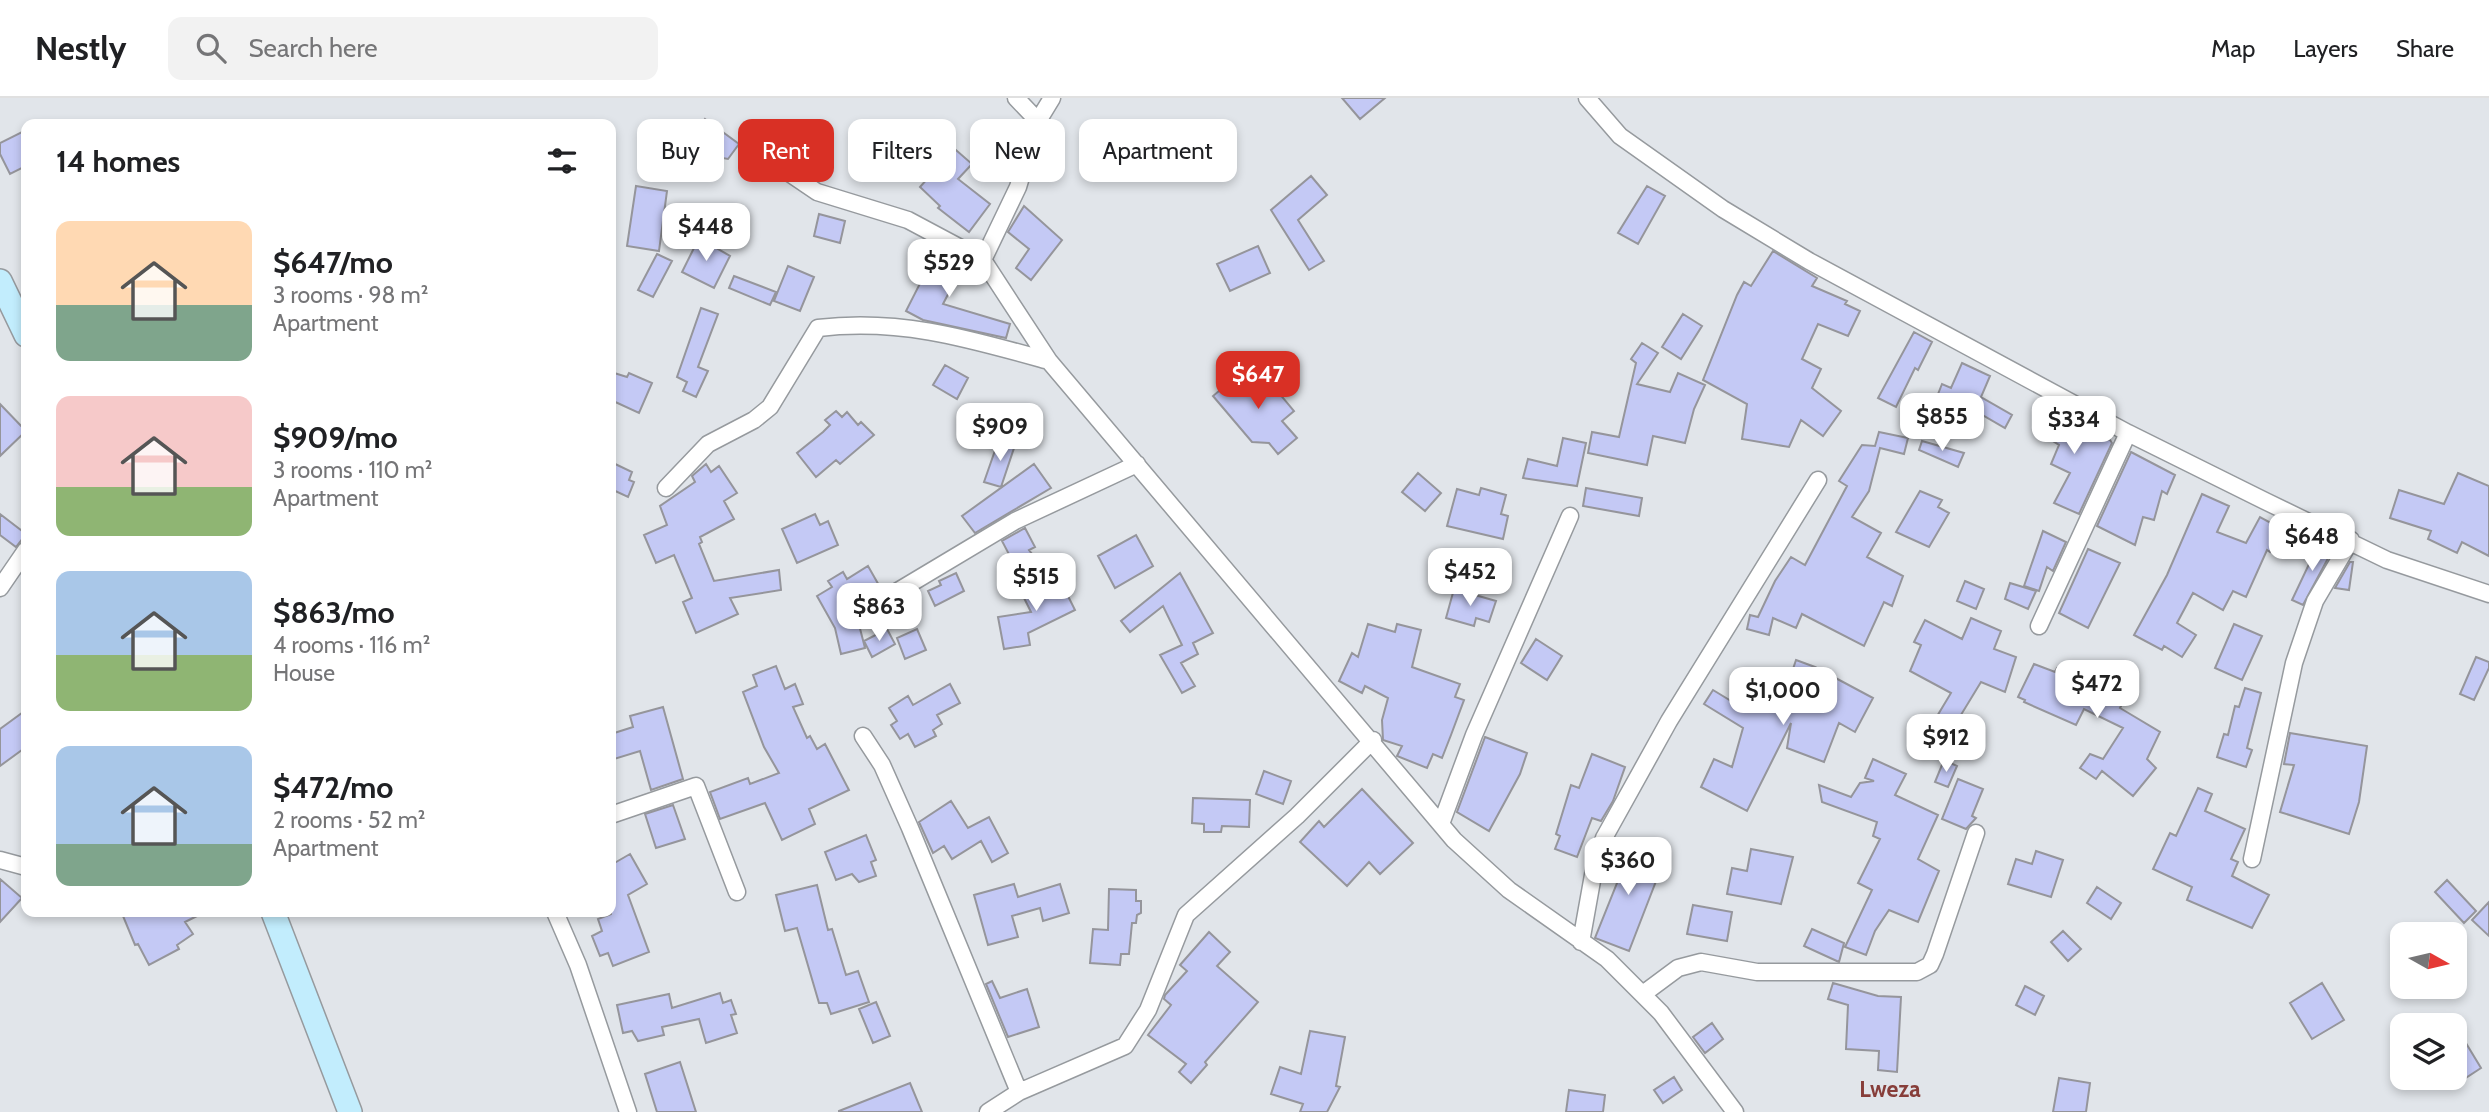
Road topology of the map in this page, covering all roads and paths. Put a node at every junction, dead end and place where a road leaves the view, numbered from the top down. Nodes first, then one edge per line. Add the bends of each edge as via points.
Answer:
1 (1016, 98) edge
2 (1052, 98) edge
3 (1587, 98) edge
4 (1036, 119) edge
5 (1039, 119) edge
6 (802, 182) edge
7 (1019, 182) edge
8 (983, 260) junction
9 (0, 281) edge
10 (21, 325) edge
11 (1049, 361) junction
12 (2128, 433) junction
13 (1137, 464) junction
14 (1818, 480) dead end
15 (666, 488) dead end
16 (1570, 516) dead end
17 (2351, 540) junction
18 (21, 557) edge
19 (0, 588) edge
20 (898, 591) dead end
21 (2489, 594) edge
22 (2039, 626) dead end
23 (863, 736) dead end
24 (1373, 740) junction
25 (616, 813) edge
26 (1441, 824) junction
27 (1976, 832) dead end
28 (2252, 859) dead end
29 (0, 860) edge
30 (21, 867) edge
31 (737, 892) dead end
32 (275, 917) edge
33 (557, 917) edge
34 (1581, 942) junction
35 (1643, 995) junction
36 (1019, 1092) junction
37 (349, 1112) edge
38 (628, 1112) edge
39 (988, 1112) edge
40 (1735, 1112) edge

1 - 4 street
2 - 5 street
3 - 12 street via 1620,136 1723,209 1809,261
6 - 8 street via 817,192 908,220
7 - 8 street
8 - 11 street
9 - 10 street
11 - 13 street
11 - 15 street via 905,326 818,328 770,407 708,444
12 - 17 street
12 - 22 street
13 - 20 street via 1015,522
13 - 24 street
14 - 34 street via 1669,721 1604,838
16 - 26 street via 1474,735
17 - 21 street via 2387,560
17 - 28 street via 2315,601 2294,663
18 - 19 street
23 - 36 street via 882,765 910,828
24 - 26 street
24 - 36 street via 1297,816 1186,915 1148,1010 1125,1046
25 - 31 street via 696,786
26 - 34 street via 1509,890
27 - 35 street via 1935,954 1925,969 1757,972 1701,962 1678,968
29 - 30 street
32 - 37 street
33 - 38 street
34 - 35 street via 1607,959
35 - 40 street
36 - 39 street

